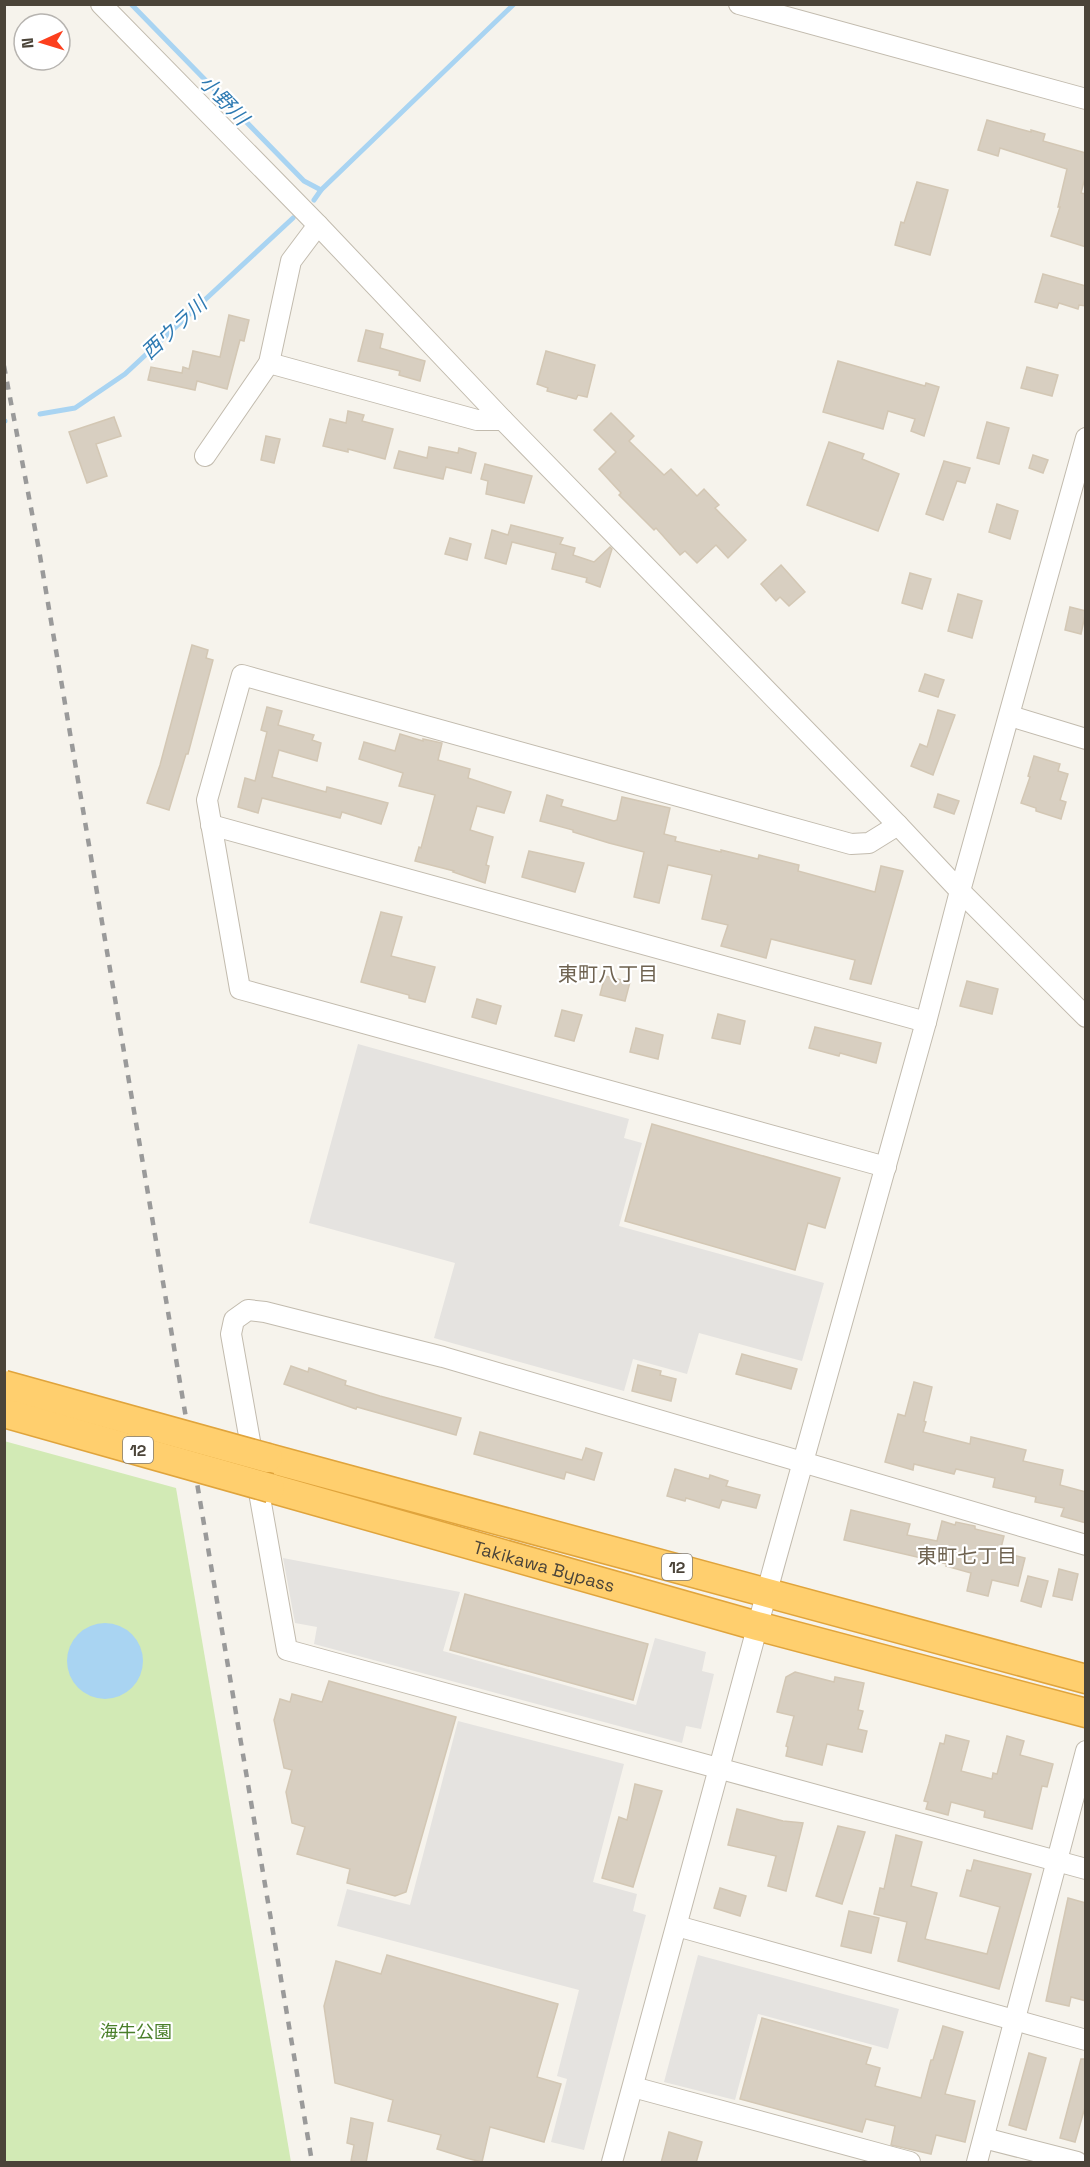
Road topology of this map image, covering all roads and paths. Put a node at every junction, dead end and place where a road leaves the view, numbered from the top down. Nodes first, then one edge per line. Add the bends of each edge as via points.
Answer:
1 (100, 4) edge
2 (739, 4) edge
3 (1086, 99) edge
4 (318, 225) junction
5 (269, 363) junction
6 (503, 420) junction
7 (1086, 438) edge
8 (205, 456) dead end
9 (1010, 716) junction
10 (1086, 739) edge
11 (211, 825) junction
12 (898, 825) junction
13 (960, 891) junction
14 (1086, 1017) edge
15 (926, 1022) junction
16 (886, 1167) junction
17 (4, 1385) edge
18 (4, 1413) edge
19 (803, 1462) junction
20 (1086, 1545) edge
21 (767, 1591) junction
22 (757, 1626) junction
23 (1086, 1678) edge
24 (1086, 1713) edge
25 (1086, 1751) edge
26 (718, 1770) junction
27 (1056, 1861) junction
28 (1086, 1869) edge
29 (677, 1926) junction
30 (1015, 2022) junction
31 (1086, 2040) edge
32 (633, 2087) junction
33 (984, 2138) junction
34 (612, 2163) edge
35 (910, 2163) edge
36 (977, 2163) edge
37 (1077, 2163) edge

1 - 4 street
2 - 3 street
4 - 5 street via 291,261
4 - 6 street
5 - 6 street via 477,420
5 - 8 street
6 - 12 street
7 - 9 street
9 - 10 street
9 - 13 street
11 - 12 street via 207,800 242,675 851,844 870,843
11 - 15 street
11 - 16 street via 240,989
12 - 13 street
13 - 14 street
13 - 15 street
15 - 16 street
16 - 19 street
17 - 21 highway, Takikawa Bypass / 12, bridge
18 - 22 highway, Takikawa Bypass / 12, bridge
19 - 20 street
19 - 21 street
19 - 26 street via 444,1357 265,1312 248,1310 234,1320 231,1334 287,1650
21 - 22 street
21 - 23 highway, Takikawa Bypass / 12
22 - 24 highway, Takikawa Bypass / 12
22 - 26 street
25 - 27 street
26 - 27 street
26 - 29 street
27 - 28 street
27 - 30 street
29 - 30 street
29 - 32 street
30 - 31 street
30 - 33 street
32 - 34 street
32 - 35 street
33 - 36 street
33 - 37 street

